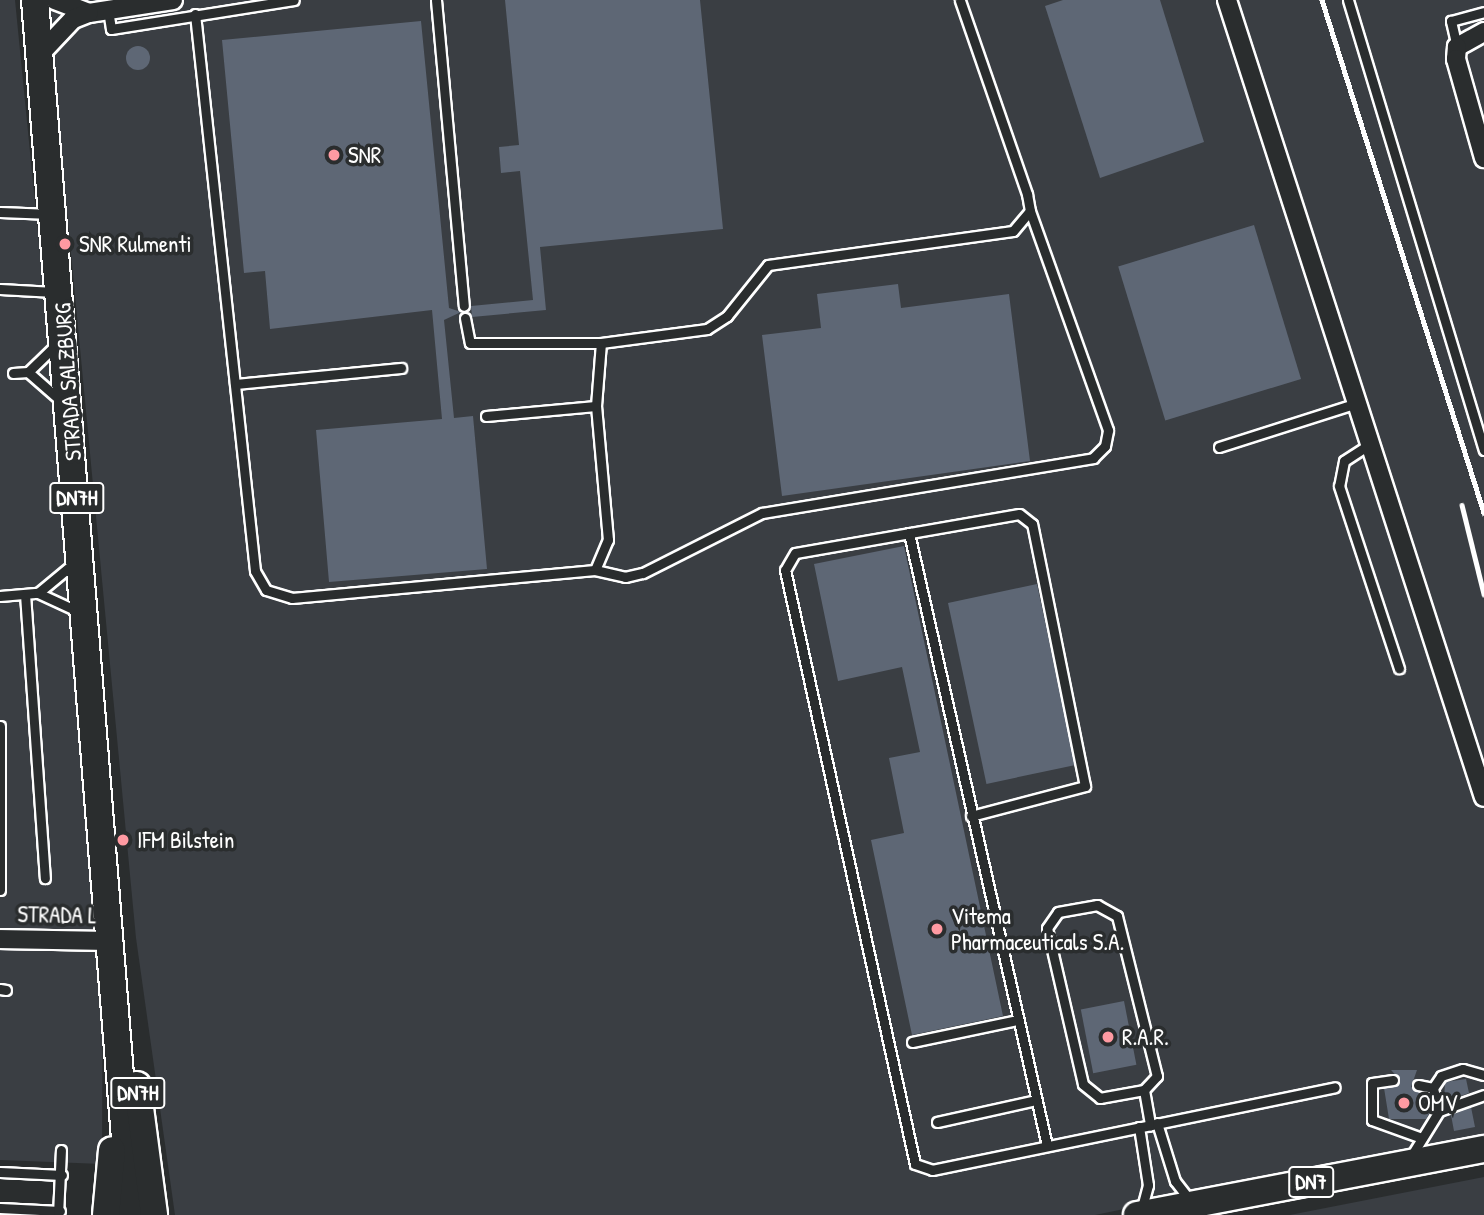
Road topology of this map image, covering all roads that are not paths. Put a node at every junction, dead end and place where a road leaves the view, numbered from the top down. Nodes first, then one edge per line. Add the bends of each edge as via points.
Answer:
1 (35, 0) edge
2 (55, 0) edge
3 (173, 0) edge
4 (295, 0) edge
5 (436, 0) edge
6 (960, 0) edge
7 (1227, 0) edge
8 (1348, 0) edge
9 (88, 6) edge
10 (108, 10) junction
11 (1484, 12) edge
12 (195, 14) junction
13 (1484, 32) edge
14 (1457, 47) junction
15 (39, 55) junction
16 (1484, 158) edge
17 (1030, 211) junction
18 (0, 212) edge
19 (54, 214) junction
20 (0, 289) edge
21 (61, 292) junction
22 (464, 306) dead end
23 (465, 318) dead end
24 (64, 337) junction
25 (601, 343) junction
26 (401, 368) dead end
27 (28, 372) junction
28 (13, 373) dead end
29 (235, 384) junction
30 (1357, 403) junction
31 (596, 406) junction
32 (70, 410) junction
33 (486, 416) dead end
34 (1370, 444) junction
35 (1219, 447) dead end
36 (1484, 450) edge
37 (909, 533) junction
38 (80, 554) junction
39 (595, 570) junction
40 (38, 593) junction
41 (25, 594) junction
42 (0, 596) edge
43 (87, 618) junction
44 (1399, 668) dead end
45 (0, 726) edge
46 (0, 732) edge
47 (1478, 756) edge
48 (1484, 797) edge
49 (971, 816) junction
50 (46, 878) dead end
51 (0, 890) edge
52 (0, 939) edge
53 (113, 941) junction
54 (116, 973) junction
55 (1017, 1020) junction
56 (912, 1042) dead end
57 (1484, 1075) edge
58 (1393, 1080) dead end
59 (1418, 1085) dead end
60 (1335, 1087) dead end
61 (1433, 1088) junction
62 (1144, 1090) junction
63 (1484, 1096) edge
64 (1036, 1100) junction
65 (1439, 1111) junction
66 (937, 1122) dead end
67 (1153, 1124) junction
68 (1139, 1127) junction
69 (1422, 1138) junction
70 (1047, 1146) junction
71 (1484, 1149) edge
72 (61, 1150) dead end
73 (1408, 1164) junction
74 (0, 1172) edge
75 (62, 1175) junction
76 (1194, 1204) junction
77 (0, 1208) edge
78 (59, 1213) edge
79 (106, 1215) edge
80 (131, 1215) edge
81 (154, 1215) edge
82 (1139, 1215) edge

1 - 15 main road, STRADA SALZBURG / DN7H
2 - 9 street
3 - 10 street
4 - 12 lane
5 - 22 lane
6 - 17 lane
7 - 30 street
8 - 36 lane
9 - 10 street
9 - 15 street
10 - 12 lane via 111,29
11 - 14 lane via 1451,21
12 - 29 lane
13 - 14 street
14 - 16 street
15 - 19 main road, STRADA SALZBURG / DN7H
17 - 25 lane via 1013,231 768,265 727,316 707,329
17 - 39 lane via 1108,430 1105,446 1093,458 762,513 643,573 625,578
18 - 19 lane
19 - 21 main road, STRADA SALZBURG / DN7H
20 - 21 lane
21 - 24 main road, STRADA SALZBURG / DN7H
23 - 25 lane via 470,343
24 - 27 lane
24 - 32 main road, STRADA SALZBURG / DN7H
25 - 31 lane
26 - 29 lane
27 - 28 lane
27 - 32 lane
29 - 39 lane via 255,571 266,590 280,598
30 - 34 street
30 - 35 lane
31 - 33 lane
31 - 39 lane via 608,540
32 - 38 main road, STRADA SALZBURG / DN7H
34 - 44 lane via 1343,461 1339,486
34 - 47 street
37 - 49 lane
37 - 49 lane via 1019,514 1032,524 1085,786
37 - 70 lane via 795,553 785,570 915,1164 932,1170
38 - 40 lane via 64,578
38 - 43 main road, STRADA SALZBURG / DN7H
40 - 41 lane
40 - 43 lane
41 - 42 lane
41 - 50 lane
43 - 53 main road, STRADA SALZBURG / DN7H
45 - 46 lane
46 - 51 lane
47 - 48 street
49 - 55 lane
52 - 53 street, STRADA L
53 - 54 main road, STRADA SALZBURG / DN7H
54 - 79 main road, DN7H
54 - 80 main road, STRADA SALZBURG / DN7H
54 - 81 main road, STRADA SALZBURG / DN7H
55 - 56 lane
55 - 64 lane
57 - 61 lane via 1456,1070 1441,1076
58 - 69 lane via 1372,1083 1372,1120
59 - 61 lane
60 - 67 lane
61 - 65 lane
62 - 62 lane via 1155,1084 1156,1057 1117,916 1097,905 1058,912 1046,929 1083,1084 1100,1098
62 - 67 lane
63 - 65 lane
64 - 66 lane
64 - 70 lane
65 - 69 lane
67 - 68 lane
67 - 76 lane via 1175,1181
68 - 70 lane
68 - 82 lane via 1148,1185
69 - 73 lane
71 - 73 main road, DN7
72 - 75 lane
73 - 76 main road, DN7
74 - 75 lane
75 - 78 lane
76 - 82 main road, DN7
77 - 78 lane

